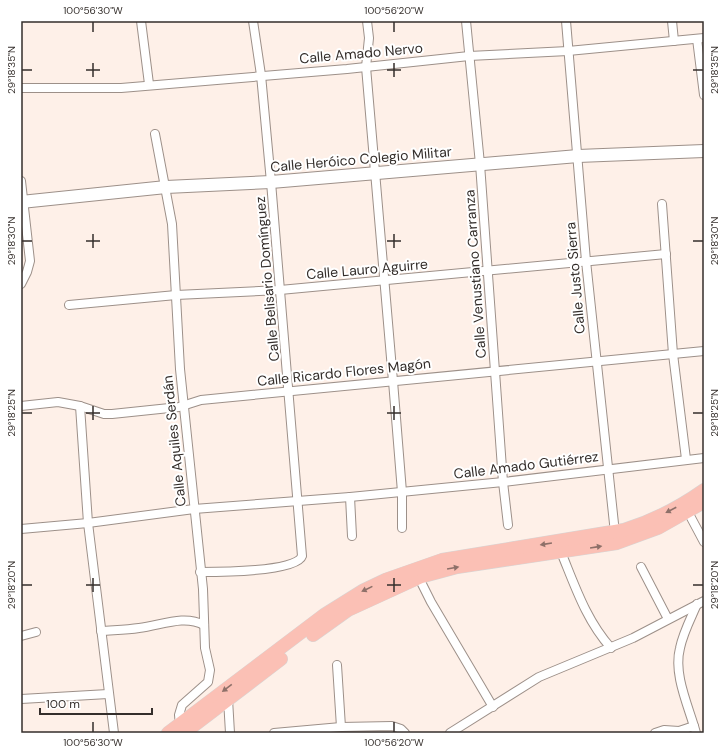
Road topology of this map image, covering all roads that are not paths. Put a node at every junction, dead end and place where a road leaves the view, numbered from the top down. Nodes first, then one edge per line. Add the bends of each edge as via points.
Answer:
1 (141, 21) edge
2 (253, 21) edge
3 (367, 21) edge
4 (466, 21) edge
5 (566, 21) edge
6 (672, 21) edge
7 (700, 38) edge
8 (674, 41) junction
9 (568, 51) junction
10 (469, 56) junction
11 (366, 67) junction
12 (261, 75) junction
13 (149, 84) junction
14 (21, 88) edge
15 (704, 94) edge
16 (155, 134) dead end
17 (704, 151) edge
18 (578, 156) junction
19 (480, 164) junction
20 (375, 173) junction
21 (21, 181) edge
22 (272, 182) junction
23 (166, 188) junction
24 (22, 202) edge
25 (662, 204) dead end
26 (666, 254) junction
27 (586, 261) junction
28 (487, 271) junction
29 (385, 280) junction
30 (21, 284) edge
31 (280, 290) junction
32 (176, 295) junction
33 (69, 305) dead end
34 (704, 351) edge
35 (673, 354) junction
36 (596, 361) junction
37 (496, 370) junction
38 (393, 381) junction
39 (289, 391) junction
40 (183, 405) junction
41 (21, 406) edge
42 (80, 406) junction
43 (704, 458) edge
44 (686, 459) junction
45 (607, 468) junction
46 (503, 482) junction
47 (704, 490) edge
48 (402, 492) junction
49 (350, 497) junction
50 (298, 501) junction
51 (704, 502) edge
52 (194, 509) junction
53 (688, 512) junction
54 (88, 523) junction
55 (508, 525) dead end
56 (402, 528) dead end
57 (21, 529) edge
58 (615, 533) junction
59 (352, 536) dead end
60 (704, 542) edge
61 (561, 552) junction
62 (641, 566) dead end
63 (200, 572) junction
64 (419, 572) junction
65 (700, 603) edge
66 (668, 619) junction
67 (204, 626) junction
68 (101, 631) junction
69 (36, 632) dead end
70 (21, 636) edge
71 (611, 648) junction
72 (337, 665) dead end
73 (108, 694) junction
74 (21, 699) edge
75 (228, 699) junction
76 (493, 707) junction
77 (340, 728) junction
78 (695, 729) edge
79 (181, 730) edge
80 (455, 732) edge
81 (114, 733) edge
82 (168, 733) edge
83 (230, 733) edge
84 (274, 733) edge
85 (405, 733) edge
86 (655, 733) edge

1 - 13 street
2 - 12 street, Calle Belisario Domínguez
3 - 11 street via 369,44
4 - 10 street, Calle Venustiano Carranza
5 - 9 street, Calle Justo Sierra
6 - 8 street
7 - 8 street, Calle Amado Nervo
7 - 15 street
8 - 9 street, Calle Amado Nervo
9 - 10 street, Calle Amado Nervo
9 - 18 street, Calle Justo Sierra
10 - 11 street, Calle Amado Nervo
10 - 19 street, Calle Venustiano Carranza
11 - 12 street, Calle Amado Nervo
11 - 20 street
12 - 13 street, Calle Amado Nervo
12 - 22 street, Calle Belisario Domínguez
13 - 14 street, Calle Amado Nervo via 101,89
16 - 23 street, Calle Aquiles Serdán
17 - 18 main road, Calle Heróico Colegio Militar
18 - 19 main road, Calle Heróico Colegio Militar
18 - 27 street, Calle Justo Sierra
19 - 20 main road, Calle Heróico Colegio Militar
19 - 28 street, Calle Venustiano Carranza
20 - 22 main road, Calle Heróico Colegio Militar
20 - 29 street
21 - 24 street
22 - 23 main road, Calle Heróico Colegio Militar
22 - 31 street, Calle Belisario Domínguez
23 - 24 main road, Calle Heróico Colegio Militar
23 - 32 street, Calle Aquiles Serdán via 172,224
24 - 30 street via 30,261
25 - 26 street
26 - 27 street, Calle Lauro Aguirre
26 - 35 street
27 - 28 street, Calle Lauro Aguirre
27 - 36 street, Calle Justo Sierra
28 - 29 street, Calle Lauro Aguirre
28 - 37 street, Calle Venustiano Carranza
29 - 31 street, Calle Lauro Aguirre
29 - 38 street
31 - 32 street, Calle Lauro Aguirre
31 - 39 street, Calle Belisario Domínguez
32 - 33 street, Calle Lauro Aguirre
32 - 40 street, Calle Aquiles Serdán
34 - 35 street, Calle Ricardo Flores Magón
35 - 36 street, Calle Ricardo Flores Magón
35 - 44 street
36 - 37 street, Calle Ricardo Flores Magón
36 - 45 street, Calle Justo Sierra
37 - 38 street, Calle Ricardo Flores Magón
37 - 46 street, Calle Venustiano Carranza
38 - 39 street, Calle Ricardo Flores Magón
38 - 48 street
39 - 40 street, Calle Ricardo Flores Magón via 201,400
39 - 50 street, Calle Belisario Domínguez
40 - 42 street, Calle Ricardo Flores Magón via 112,414 95,412
40 - 52 street, Calle Aquiles Serdán
41 - 42 street, Calle Ricardo Flores Magón via 58,402
42 - 54 street
43 - 44 street, Calle Amado Gutiérrez
44 - 45 street, Calle Amado Gutiérrez
45 - 46 street, Calle Amado Gutiérrez
45 - 58 street, Calle Justo Sierra
46 - 48 street, Calle Amado Gutiérrez
46 - 55 street, Calle Venustiano Carranza
47 -> 58 main road via 650,521
48 - 49 street, Calle Amado Gutiérrez
48 - 56 street
49 - 50 street, Calle Amado Gutiérrez
49 - 59 street
50 - 52 street, Calle Amado Gutiérrez
50 - 63 street, Calle Belisario Domínguez via 302,552 300,560 292,564 266,568
51 - 53 main road
52 - 54 street, Calle Amado Gutiérrez
52 - 63 street, Calle Aquiles Serdán
53 - 60 street
61 -> 53 main road via 633,539
54 - 57 street, Calle Amado Gutiérrez
54 - 68 street
58 -> 64 main road via 456,558
64 -> 61 main road
61 - 71 street via 586,614
62 - 66 street
63 - 67 street, Calle Aquiles Serdán
64 - 75 main road via 348,610
64 - 76 street via 428,598
64 -> 79 main road via 371,587 341,604
65 - 66 street
65 - 78 street via 680,648 679,657 680,677
66 - 71 street
67 - 68 street via 194,621 179,621
67 - 79 street, Calle Aquiles Serdán via 209,680 182,705 179,715
68 - 73 street
69 - 70 street
71 - 76 street via 539,677
72 - 77 street
73 - 74 street
73 - 81 street
75 - 79 main road
75 - 83 street
76 - 80 street
77 - 84 street
77 - 85 street via 397,727
78 - 86 street via 664,730
79 - 82 main road

